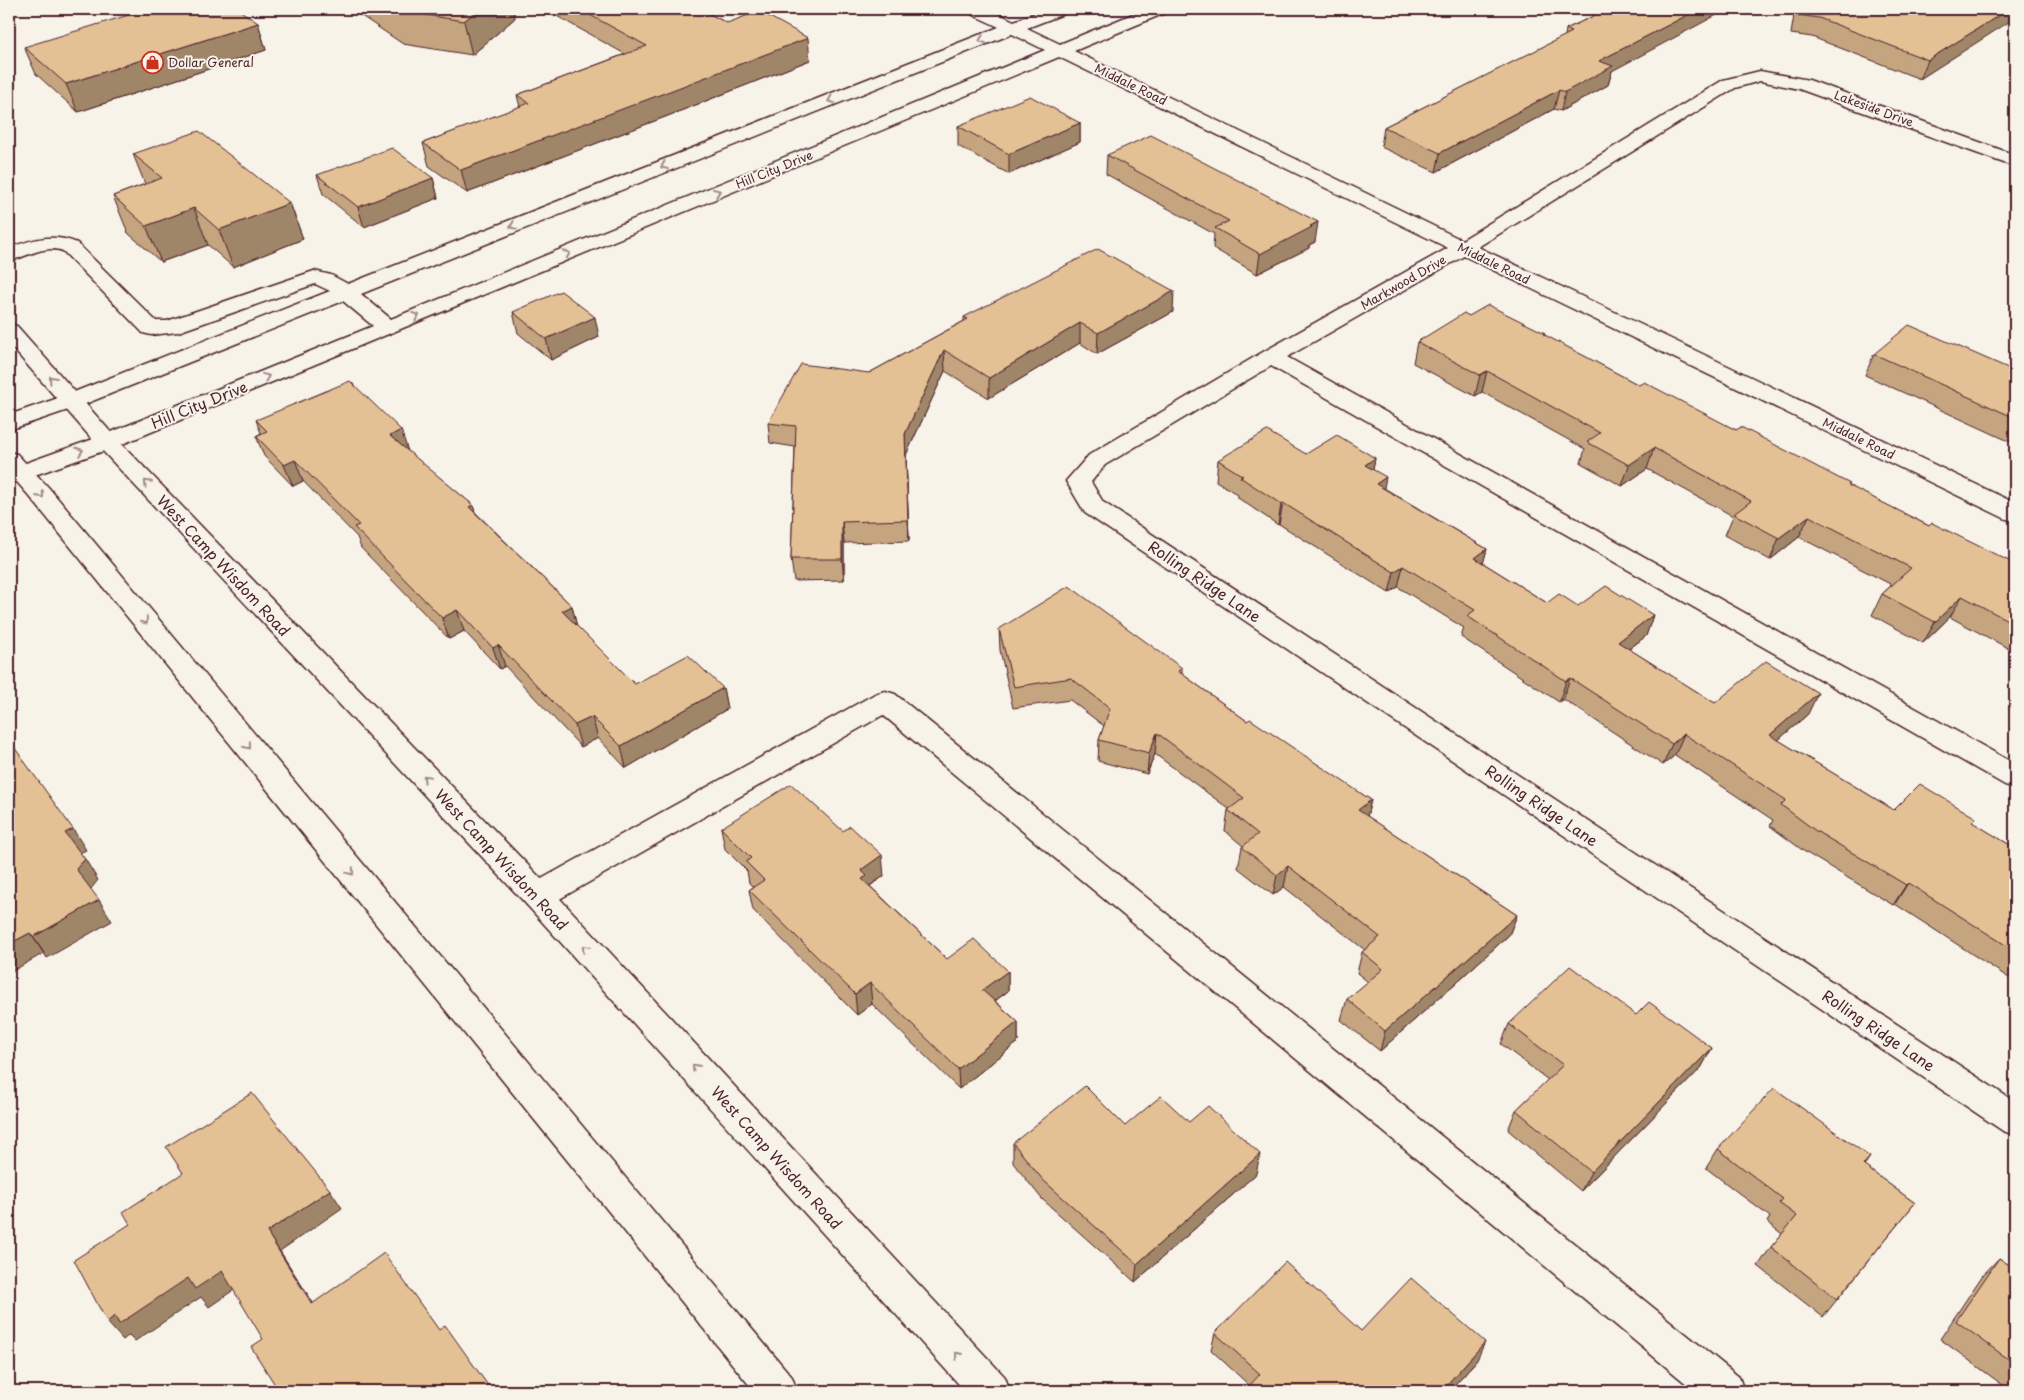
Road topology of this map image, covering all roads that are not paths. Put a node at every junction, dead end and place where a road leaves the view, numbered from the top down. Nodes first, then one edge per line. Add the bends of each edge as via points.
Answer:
1 (975, 9) edge
2 (1060, 9) edge
3 (1159, 9) edge
4 (1014, 27) junction
5 (1062, 50) junction
6 (1729, 84) joint
7 (2015, 161) edge
8 (1463, 248) junction
9 (9, 255) edge
10 (344, 292) junction
11 (388, 328) junction
12 (9, 332) edge
13 (1271, 357) junction
14 (72, 401) junction
15 (9, 423) edge
16 (107, 442) junction
17 (13, 470) edge
18 (1078, 481) joint
19 (2015, 513) edge
20 (2015, 777) edge
21 (538, 896) junction
22 (2015, 1120) edge
23 (778, 1391) edge
24 (991, 1391) edge
25 (1725, 1391) edge

1 - 4 street, Middale Road
2 - 4 street
3 - 5 street, Hill City Drive
4 - 5 street, Middale Road
4 -> 10 street
5 - 8 street, Middale Road
11 -> 5 street, Hill City Drive
6 - 7 street, Lakeside Drive via 1760,76 1803,84
6 - 8 street, Markwood Drive
8 - 13 street, Markwood Drive
8 - 19 street, Middale Road
9 - 10 street via 46,242 70,247 151,328 170,327 307,278 321,278
10 - 11 street
10 - 14 street
16 -> 11 street, Hill City Drive
14 -> 12 street, West Camp Wisdom Road
13 - 18 street, Markwood Drive via 1098,460
13 - 20 street
14 - 15 street
14 - 16 street, West Camp Wisdom Road
17 -> 16 street, Hill City Drive
21 -> 16 street, West Camp Wisdom Road
17 -> 23 street via 40,494
18 - 22 street, Rolling Ridge Lane via 1094,507
24 -> 21 street, West Camp Wisdom Road
21 - 25 street via 885,701

